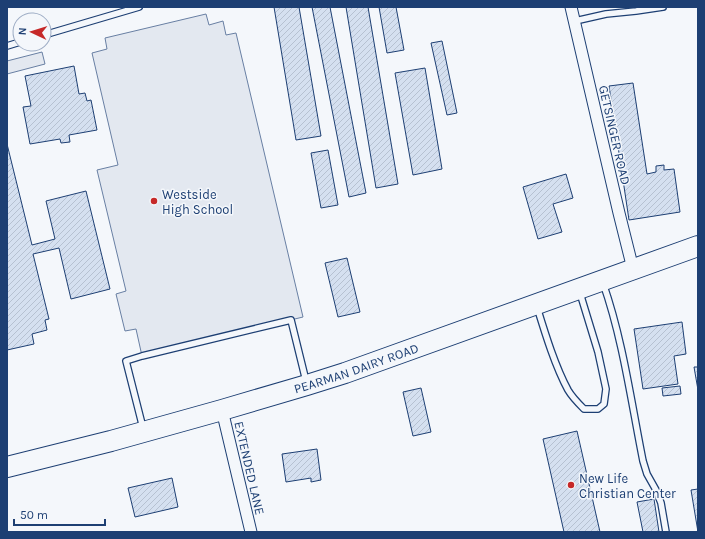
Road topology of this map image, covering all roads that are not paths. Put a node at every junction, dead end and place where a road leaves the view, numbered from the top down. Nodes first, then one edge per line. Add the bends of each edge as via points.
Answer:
1 (139, 7) edge
2 (571, 7) edge
3 (663, 7) edge
4 (574, 21) junction
5 (52, 33) edge
6 (698, 246) edge
7 (633, 269) junction
8 (602, 280) junction
9 (579, 289) junction
10 (536, 304) junction
11 (307, 385) junction
12 (222, 410) junction
13 (144, 432) junction
14 (7, 467) edge
15 (251, 532) edge
16 (666, 532) edge

1 - 5 lane
2 - 4 street, GETSINGER ROAD
3 - 4 lane
4 - 7 street, GETSINGER ROAD
6 - 7 highway, PEARMAN DAIRY ROAD
7 - 8 highway, PEARMAN DAIRY ROAD
8 - 9 highway, PEARMAN DAIRY ROAD
8 - 16 lane via 623,353 643,461 661,503
9 - 10 highway, PEARMAN DAIRY ROAD
9 - 10 lane via 606,389 604,404 598,409 584,409 568,390 556,364
10 - 11 highway, PEARMAN DAIRY ROAD
11 - 12 highway, PEARMAN DAIRY ROAD
11 - 13 lane via 291,320 142,356 126,361
12 - 13 highway, PEARMAN DAIRY ROAD
12 - 15 street, EXTENDED LANE
13 - 14 highway, PEARMAN DAIRY ROAD

